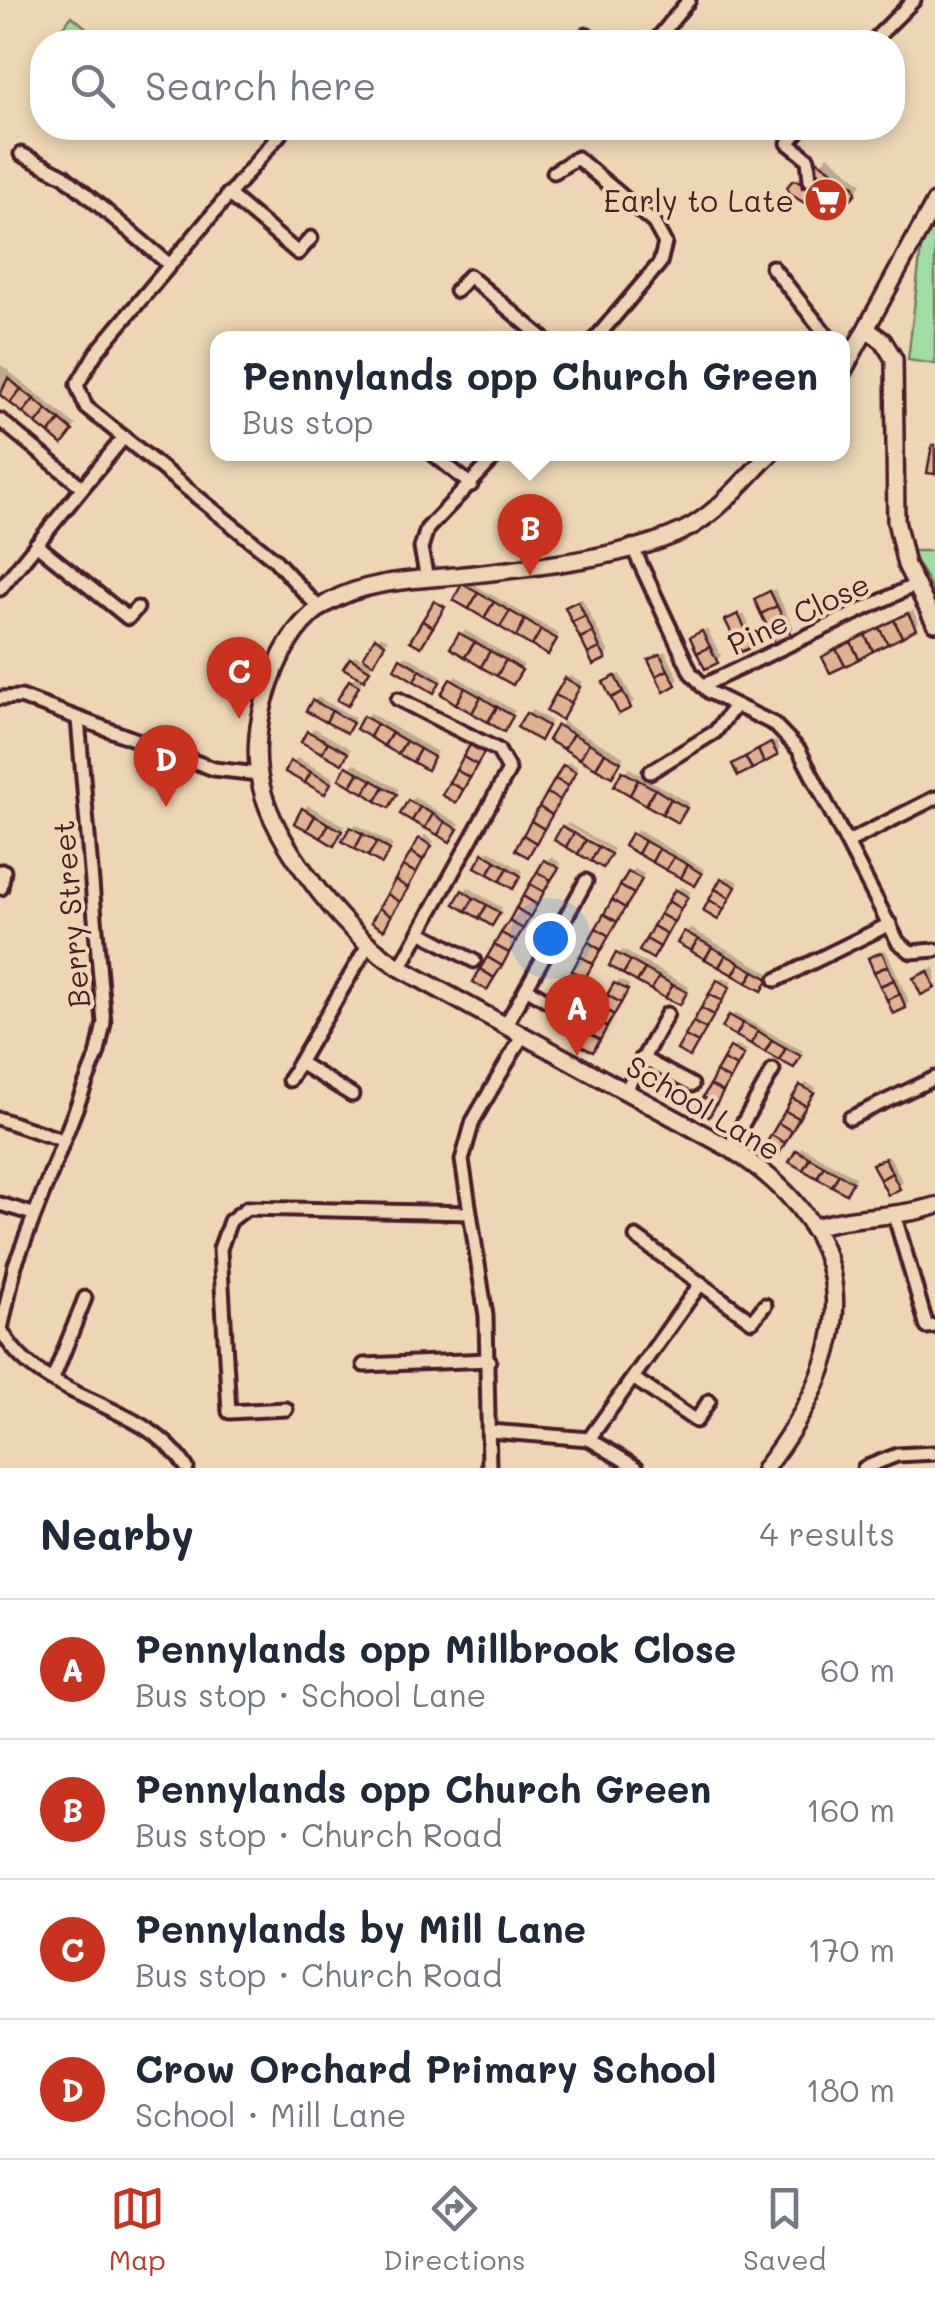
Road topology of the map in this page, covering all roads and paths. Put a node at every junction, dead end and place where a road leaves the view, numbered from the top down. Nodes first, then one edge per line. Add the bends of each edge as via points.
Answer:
1 (689, 0) edge
2 (914, 0) edge
3 (664, 30) edge
4 (884, 30) edge
5 (274, 140) edge
6 (790, 140) edge
7 (21, 154) dead end
8 (554, 172) dead end
9 (810, 180) dead end
10 (228, 194) junction
11 (935, 202) edge
12 (311, 238) dead end
13 (170, 265) junction
14 (772, 267) dead end
15 (456, 291) dead end
16 (535, 331) edge
17 (602, 331) edge
18 (824, 331) edge
19 (869, 331) junction
20 (850, 352) edge
21 (0, 420) edge
22 (124, 437) junction
23 (442, 461) edge
24 (492, 461) edge
25 (763, 461) edge
26 (471, 485) junction
27 (82, 487) junction
28 (36, 544) junction
29 (632, 546) junction
30 (426, 578) junction
31 (915, 585) junction
32 (0, 589) edge
33 (138, 608) dead end
34 (319, 608) junction
35 (935, 623) edge
36 (702, 686) junction
37 (0, 698) edge
38 (398, 699) dead end
39 (735, 706) junction
40 (78, 719) junction
41 (650, 772) dead end
42 (258, 774) junction
43 (935, 798) edge
44 (848, 842) junction
45 (0, 871) edge
46 (586, 881) dead end
47 (2, 888) edge
48 (890, 924) junction
49 (420, 932) junction
50 (368, 945) junction
51 (935, 950) edge
52 (474, 962) dead end
53 (400, 968) junction
54 (776, 980) dead end
55 (526, 988) junction
56 (667, 1014) dead end
57 (572, 1015) dead end
58 (505, 1026) junction
59 (523, 1036) junction
60 (642, 1058) junction
61 (300, 1063) junction
62 (773, 1070) dead end
63 (935, 1078) edge
64 (288, 1080) dead end
65 (692, 1085) dead end
66 (626, 1090) junction
67 (352, 1095) dead end
68 (850, 1118) dead end
69 (0, 1119) edge
70 (62, 1140) junction
71 (729, 1148) junction
72 (0, 1204) edge
73 (935, 1206) edge
74 (468, 1212) junction
75 (34, 1214) junction
76 (895, 1217) junction
77 (812, 1228) junction
78 (636, 1236) dead end
79 (701, 1283) junction
80 (85, 1298) dead end
81 (764, 1306) dead end
82 (64, 1308) dead end
83 (78, 1314) junction
84 (935, 1326) edge
85 (489, 1360) junction
86 (364, 1365) dead end
87 (633, 1378) junction
88 (53, 1379) junction
89 (709, 1402) dead end
90 (286, 1409) dead end
91 (488, 1431) junction
92 (589, 1439) junction
93 (935, 1452) edge
94 (187, 1468) edge
95 (489, 1468) edge
96 (637, 1468) edge
97 (765, 1468) edge
98 (864, 1468) edge

1 - 3 street
2 - 4 street
5 - 10 street
6 - 9 street via 808,159
7 - 13 street via 64,176
8 - 17 street via 578,158 654,223 665,242 660,263
10 - 12 street via 298,253
10 - 13 street
11 - 19 street
13 - 22 street via 78,378 80,400
14 - 18 street
15 - 16 street via 469,276
19 - 20 street
19 - 31 street via 889,349 896,371 896,521
21 - 27 street
22 - 27 street
22 - 34 street via 274,559
23 - 26 street
24 - 26 street
25 - 29 street via 694,525
26 - 30 street via 424,534
27 - 28 street
28 - 32 street
28 - 33 street via 128,618
29 - 30 street via 537,566
29 - 36 street
30 - 34 street via 359,590
31 - 35 street
31 - 36 street, Pine Close
34 - 42 street via 274,671 260,723
36 - 39 street
37 - 40 street via 21,697
38 - 49 street via 498,750 509,770
39 - 41 street via 715,732
39 - 44 street via 774,724 798,750
40 - 42 street via 214,768
40 - 70 street, Berry Street via 104,1023
42 - 50 street, School Lane via 277,833 330,907
43 - 44 street
44 - 48 street
45 - 47 street
46 - 55 street
48 - 51 street via 910,952
48 - 54 street
49 - 52 street
49 - 53 street
50 - 53 street, School Lane
50 - 61 street
53 - 58 street, School Lane
55 - 57 street
55 - 58 street
56 - 60 street
58 - 59 street, School Lane
59 - 66 street, School Lane
59 - 74 street via 473,1121 462,1160
60 - 65 street
60 - 66 street
61 - 64 street
61 - 67 street
62 - 71 street
63 - 68 street
66 - 71 street, School Lane
69 - 70 street
70 - 75 street, Berry Street
71 - 77 street, School Lane via 780,1187
72 - 75 street
73 - 76 street
74 - 85 street
74 - 90 street via 248,1208 230,1220 220,1249 229,1412
75 - 88 street, Berry Street via 2,1305 1,1329 16,1354
76 - 77 street via 845,1218
76 - 84 street via 927,1326
77 - 97 street, School Lane via 831,1277 832,1344 813,1399
78 - 79 street
79 - 81 street via 752,1322
79 - 87 street
80 - 83 street
82 - 83 street
83 - 88 street
85 - 86 street
85 - 91 street
87 - 89 street via 696,1420
87 - 92 street
88 - 94 street, Berry Street via 158,1436
91 - 92 street
91 - 95 street
92 - 96 street
93 - 98 street

